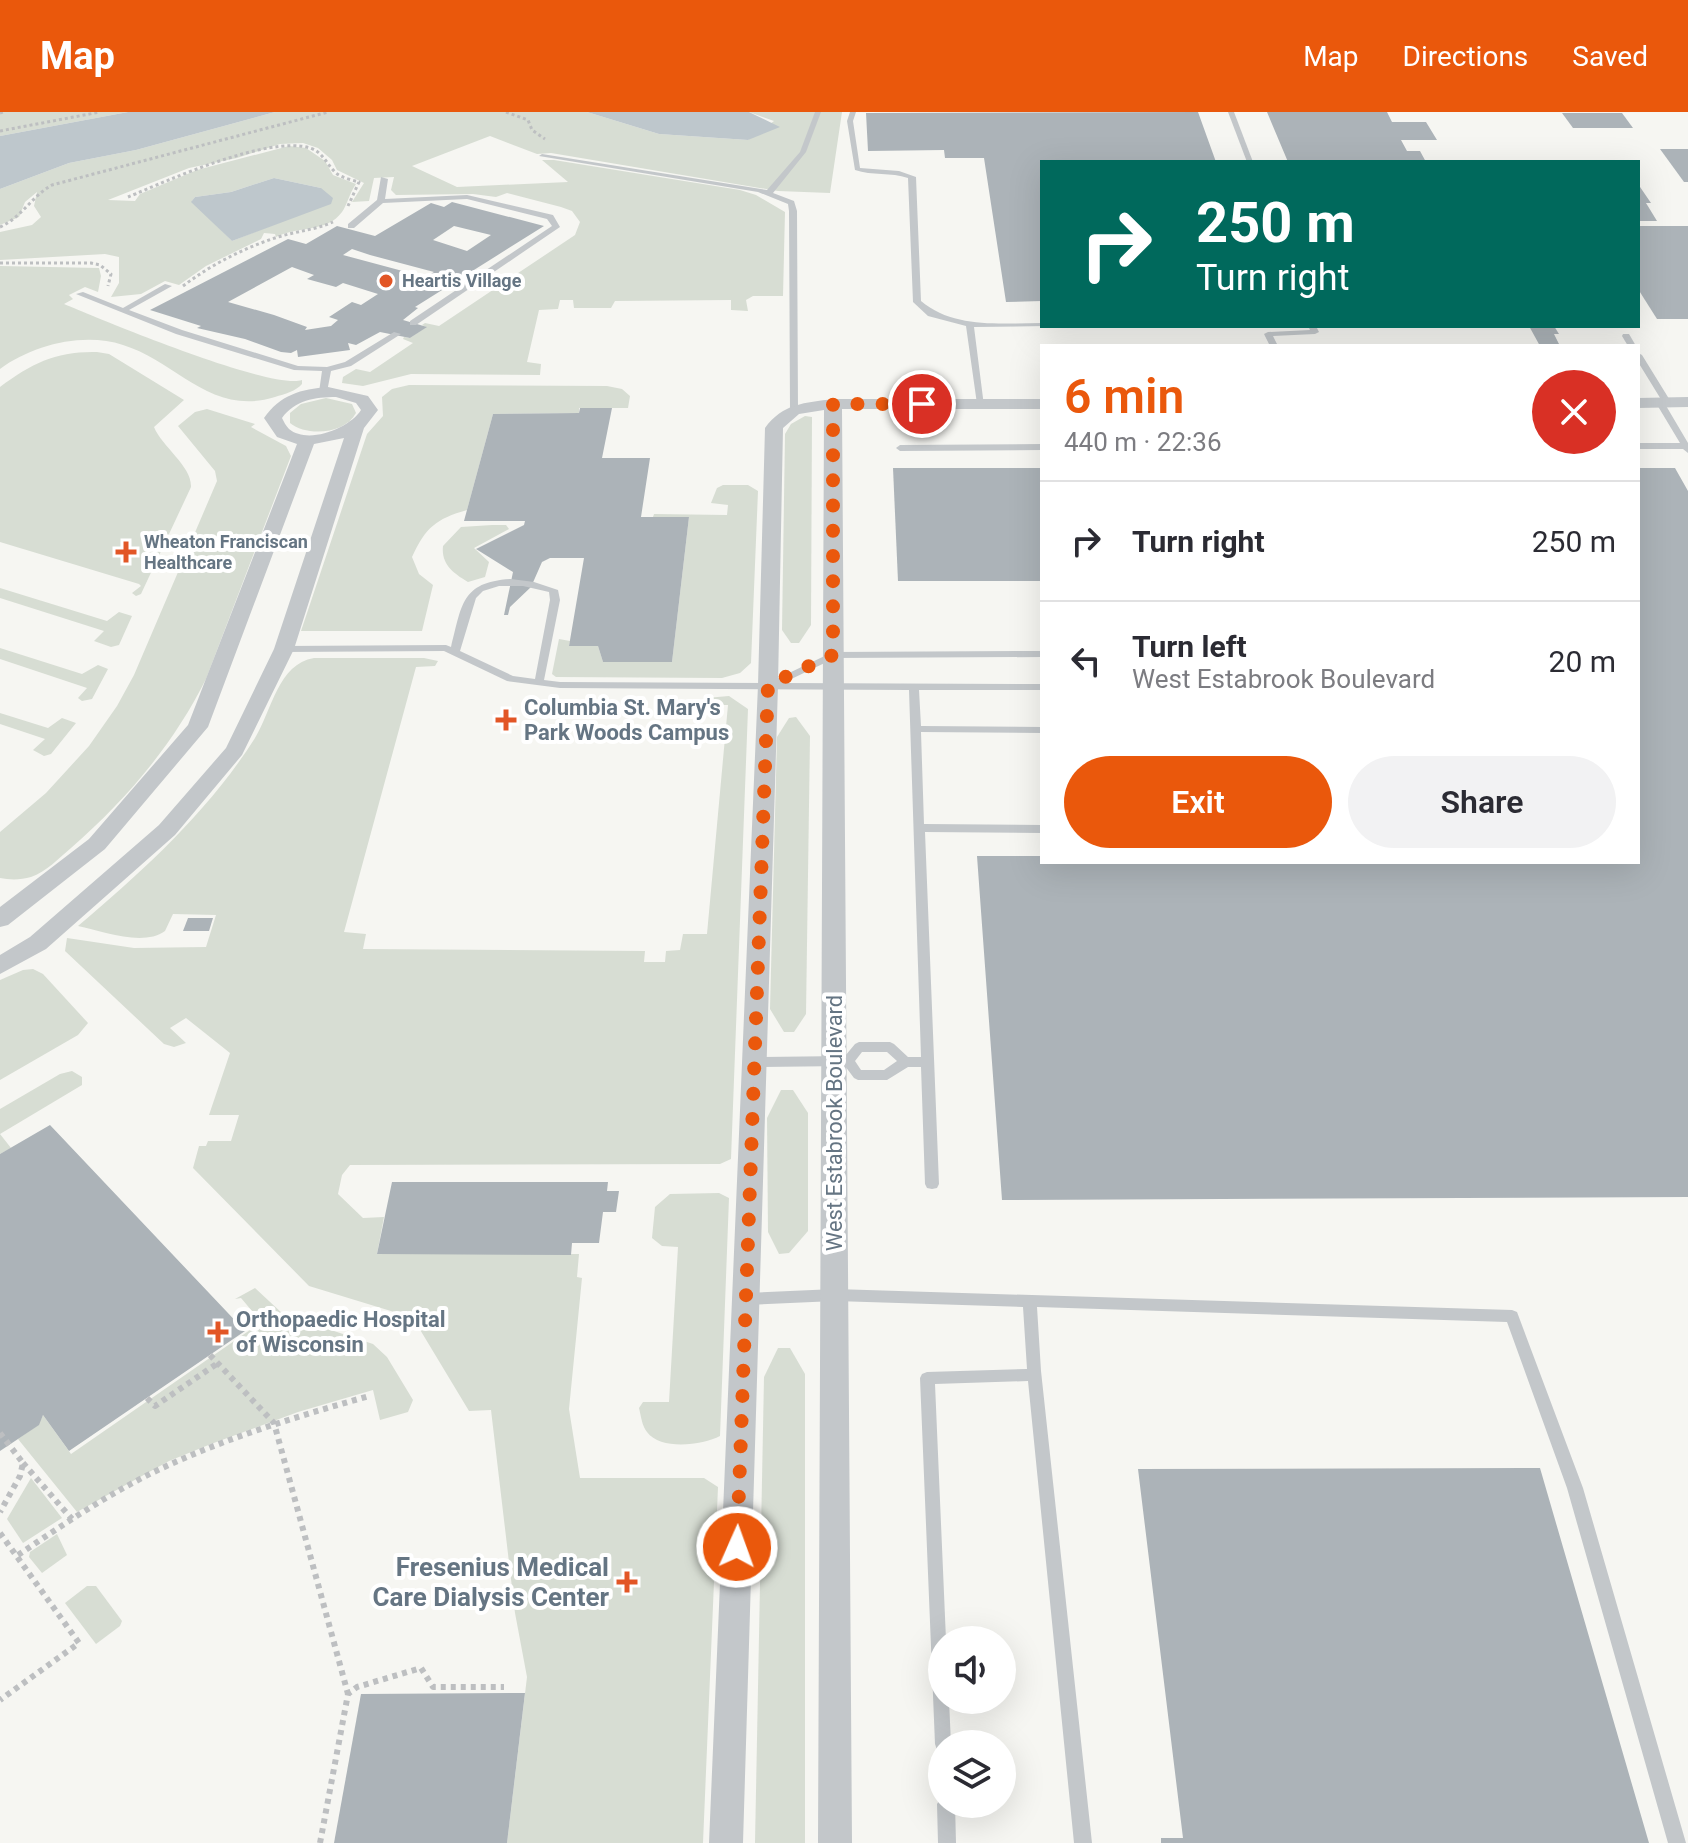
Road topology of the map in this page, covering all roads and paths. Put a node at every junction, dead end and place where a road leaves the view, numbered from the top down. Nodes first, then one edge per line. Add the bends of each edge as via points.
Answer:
1 (100, 112) edge
2 (328, 112) edge
3 (506, 112) edge
4 (818, 112) edge
5 (853, 112) edge
6 (1231, 112) edge
7 (0, 131) edge
8 (542, 156) dead end
9 (565, 160) junction
10 (1249, 160) edge
11 (384, 179) dead end
12 (769, 193) junction
13 (128, 197) dead end
14 (381, 201) junction
15 (343, 214) dead end
16 (336, 219) dead end
17 (351, 226) dead end
18 (0, 227) edge
19 (0, 263) edge
20 (170, 289) joint
21 (80, 294) dead end
22 (96, 300) junction
23 (124, 310) junction
24 (413, 323) dead end
25 (970, 325) junction
26 (1040, 325) edge
27 (1313, 328) edge
28 (1267, 330) edge
29 (397, 334) dead end
30 (1626, 336) dead end
31 (1631, 344) edge
32 (1640, 359) edge
33 (327, 369) junction
34 (323, 392) junction
35 (1664, 402) junction
36 (1688, 402) edge
37 (1640, 403) edge
38 (833, 404) junction
39 (981, 404) junction
40 (1040, 404) edge
41 (794, 410) junction
42 (356, 429) junction
43 (307, 439) junction
44 (1640, 446) edge
45 (1040, 447) edge
46 (900, 448) dead end
47 (1687, 448) edge
48 (284, 649) junction
49 (455, 651) junction
50 (1040, 654) edge
51 (833, 655) junction
52 (539, 682) junction
53 (768, 685) junction
54 (833, 685) junction
55 (1040, 687) edge
56 (914, 688) junction
57 (917, 729) junction
58 (1040, 730) edge
59 (920, 828) junction
60 (1040, 829) edge
61 (0, 919) edge
62 (0, 966) edge
63 (841, 1061) junction
64 (755, 1062) junction
65 (905, 1062) junction
66 (928, 1062) junction
67 (932, 1184) dead end
68 (835, 1295) junction
69 (746, 1299) junction
70 (1030, 1301) junction
71 (210, 1355) dead end
72 (218, 1363) junction
73 (1034, 1375) junction
74 (369, 1396) dead end
75 (147, 1398) dead end
76 (274, 1423) junction
77 (0, 1433) edge
78 (23, 1463) junction
79 (0, 1512) edge
80 (72, 1519) junction
81 (0, 1533) edge
82 (18, 1555) junction
83 (504, 1687) dead end
84 (348, 1694) junction
85 (0, 1700) edge
86 (942, 1730) edge
87 (946, 1818) edge
88 (320, 1843) edge
89 (726, 1843) edge
90 (835, 1843) edge
91 (947, 1843) edge
92 (1083, 1843) edge
93 (1677, 1843) edge

1 - 7 path
2 - 18 path via 52,185 31,198 21,217
3 - 9 path via 528,120 536,134 564,148
4 - 12 lane via 803,152
5 - 25 lane via 857,169 912,177 917,302 931,314
6 - 10 lane
8 - 9 lane
9 - 12 lane
11 - 14 lane
12 - 41 lane via 791,203 793,211
13 - 15 path via 196,168 300,145 323,156 337,174 359,182
14 - 17 lane
14 - 24 lane via 467,197 550,217 556,227
16 - 20 path via 211,265
19 - 22 path via 100,265 111,274 106,295
20 - 23 lane
21 - 22 lane
22 - 23 lane
23 - 33 lane via 297,368
25 - 26 lane
25 - 39 lane
27 - 28 lane via 1315,332
29 - 33 lane via 348,364
30 - 31 lane
32 - 35 lane
33 - 34 lane
34 - 42 street via 349,394 366,404 367,418
34 - 43 street via 284,404 273,418 281,432
35 - 36 street
35 - 37 street
35 - 47 lane
38 - 39 street
38 - 41 street
38 - 51 street, West Estabrook Boulevard
39 - 40 street
41 - 53 street via 774,428
42 - 43 street
42 - 48 street
43 - 61 street via 198,727 97,844
44 - 47 lane
45 - 46 lane
48 - 49 lane
48 - 62 street via 235,750 167,830 38,943
49 - 52 lane via 511,679
49 - 52 lane via 472,596 487,585 540,585 553,590 555,600
50 - 51 lane
51 - 53 lane
51 - 54 street, West Estabrook Boulevard
52 - 53 lane
53 - 54 lane
53 - 64 street
54 - 56 lane
54 - 63 street, West Estabrook Boulevard
55 - 56 lane
56 - 57 lane
57 - 58 lane
57 - 59 lane
59 - 60 lane
59 - 66 lane
63 - 64 lane
63 - 65 lane via 858,1075 887,1075
63 - 65 lane via 859,1047 890,1047
63 - 68 street, West Estabrook Boulevard
64 - 69 street
65 - 66 lane
66 - 67 lane
68 - 69 lane
68 - 70 lane
68 - 90 street, West Estabrook Boulevard
69 - 89 street
70 - 73 lane
70 - 93 lane via 1512,1316 1575,1488
71 - 72 path
72 - 75 path via 155,1406
72 - 76 path
73 - 86 lane via 927,1378
73 - 92 lane
74 - 76 path
76 - 80 path via 169,1465
76 - 84 path
77 - 78 path
78 - 79 path
78 - 80 path
80 - 82 path
81 - 82 path
82 - 85 path via 79,1643
83 - 84 path via 433,1687 421,1668
84 - 88 path
87 - 91 lane

